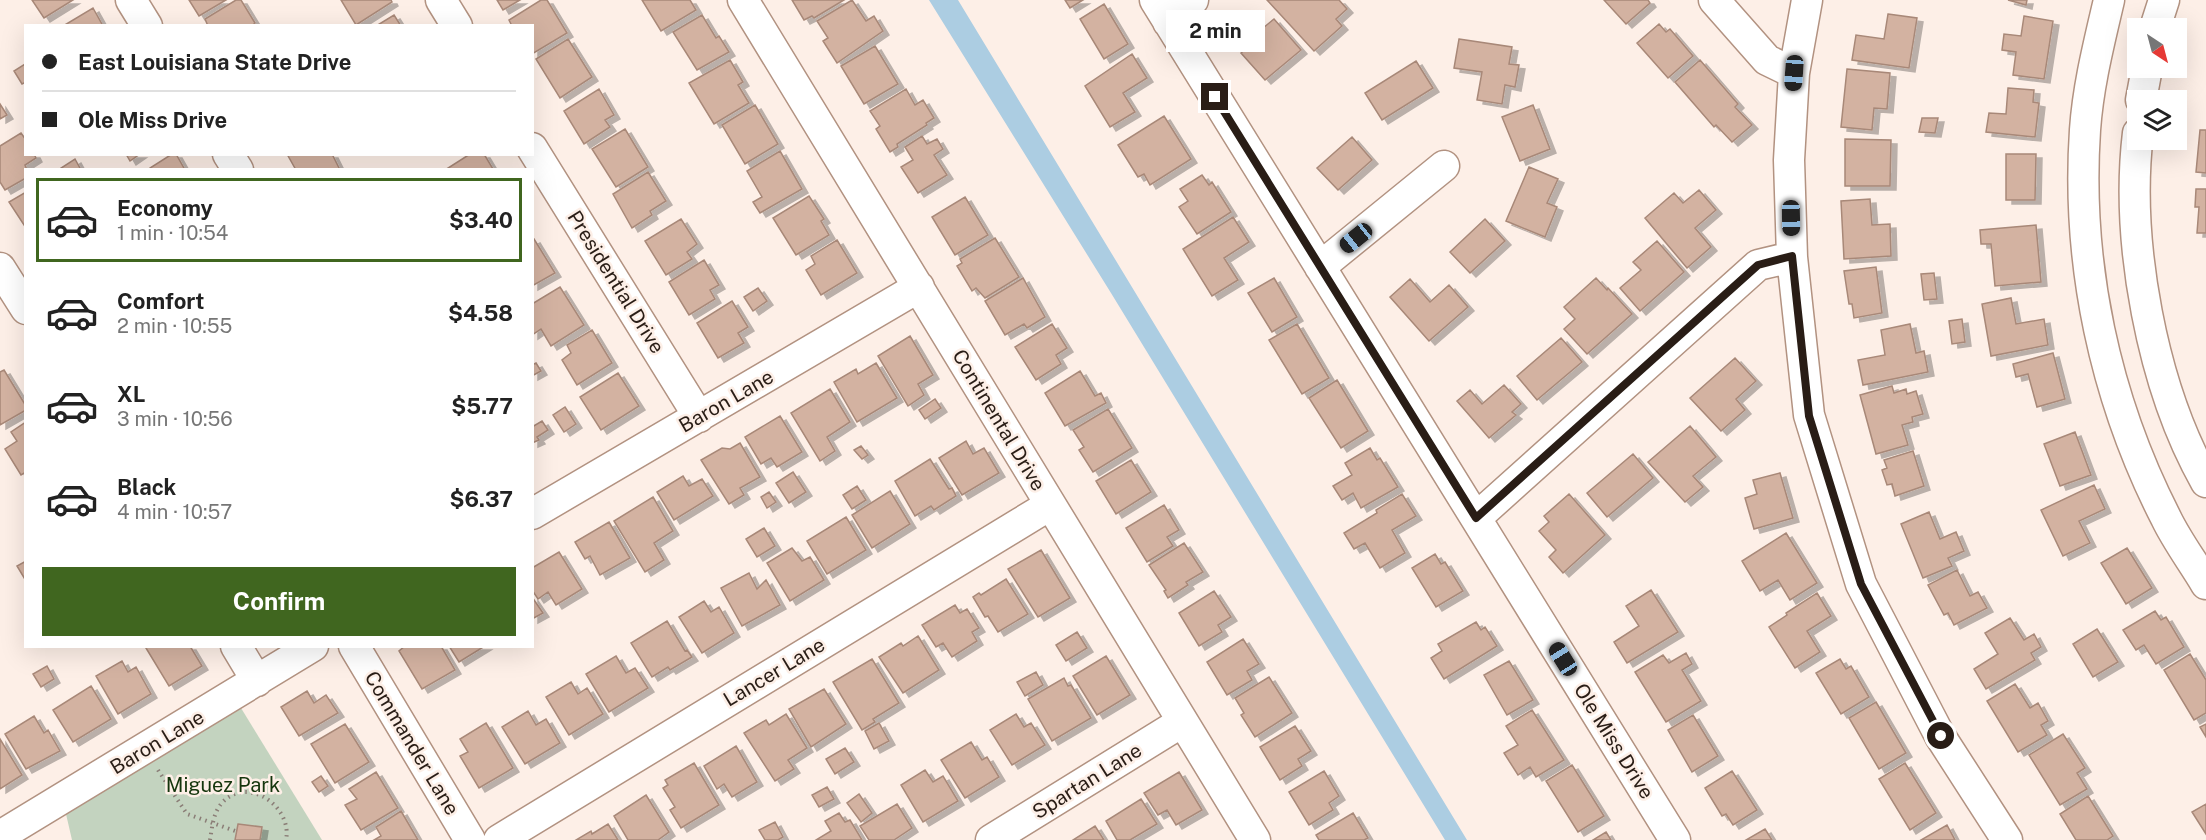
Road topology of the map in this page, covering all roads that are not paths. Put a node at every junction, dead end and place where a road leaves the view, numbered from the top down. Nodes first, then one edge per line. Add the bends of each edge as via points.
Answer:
1 (131, 0) edge
2 (441, 0) edge
3 (743, 0) edge
4 (1193, 0) edge
5 (1714, 0) edge
6 (1807, 0) edge
7 (2109, 0) edge
8 (2164, 0) edge
9 (1162, 11) edge
10 (2158, 18) edge
11 (146, 24) edge
12 (456, 24) edge
13 (1794, 73) junction
14 (2137, 150) edge
15 (534, 151) edge
16 (1444, 166) dead end
17 (1792, 256) junction
18 (1320, 267) junction
19 (0, 268) edge
20 (919, 287) junction
21 (24, 306) edge
22 (699, 417) junction
23 (2206, 482) edge
24 (1050, 505) junction
25 (534, 513) edge
26 (1476, 518) junction
27 (2206, 584) edge
28 (237, 648) edge
29 (310, 648) edge
30 (355, 648) edge
31 (257, 681) junction
32 (1182, 722) junction
33 (0, 836) edge
34 (470, 840) edge
35 (499, 840) edge
36 (991, 840) edge
37 (1255, 840) edge
38 (1675, 840) edge
39 (2007, 840) edge

1 - 11 street
2 - 12 street
3 - 20 street, Continental Drive
4 - 9 street
5 - 13 street via 1767,60
6 - 13 street
7 - 27 street via 2085,129 2084,201 2089,270 2100,338 2121,414 2141,466 2167,520
8 - 10 street
9 - 18 street, Ole Miss Drive
13 - 17 street via 1789,160
14 - 23 street via 2134,205 2151,329 2181,428
15 - 22 street, Presidential Drive
16 - 18 street
17 - 26 street via 1758,265
17 - 39 street via 1809,416 1861,584 1941,736
18 - 26 street, Ole Miss Drive
19 - 21 street
20 - 22 street, Baron Lane
20 - 24 street, Continental Drive
22 - 25 street, Baron Lane
24 - 32 street, Continental Drive
24 - 35 street, Lancer Lane
26 - 38 street, Ole Miss Drive
28 - 31 street
29 - 31 street, Baron Lane
30 - 34 street, Commander Lane
31 - 33 street, Baron Lane
32 - 36 street, Spartan Lane
32 - 37 street, Continental Drive

